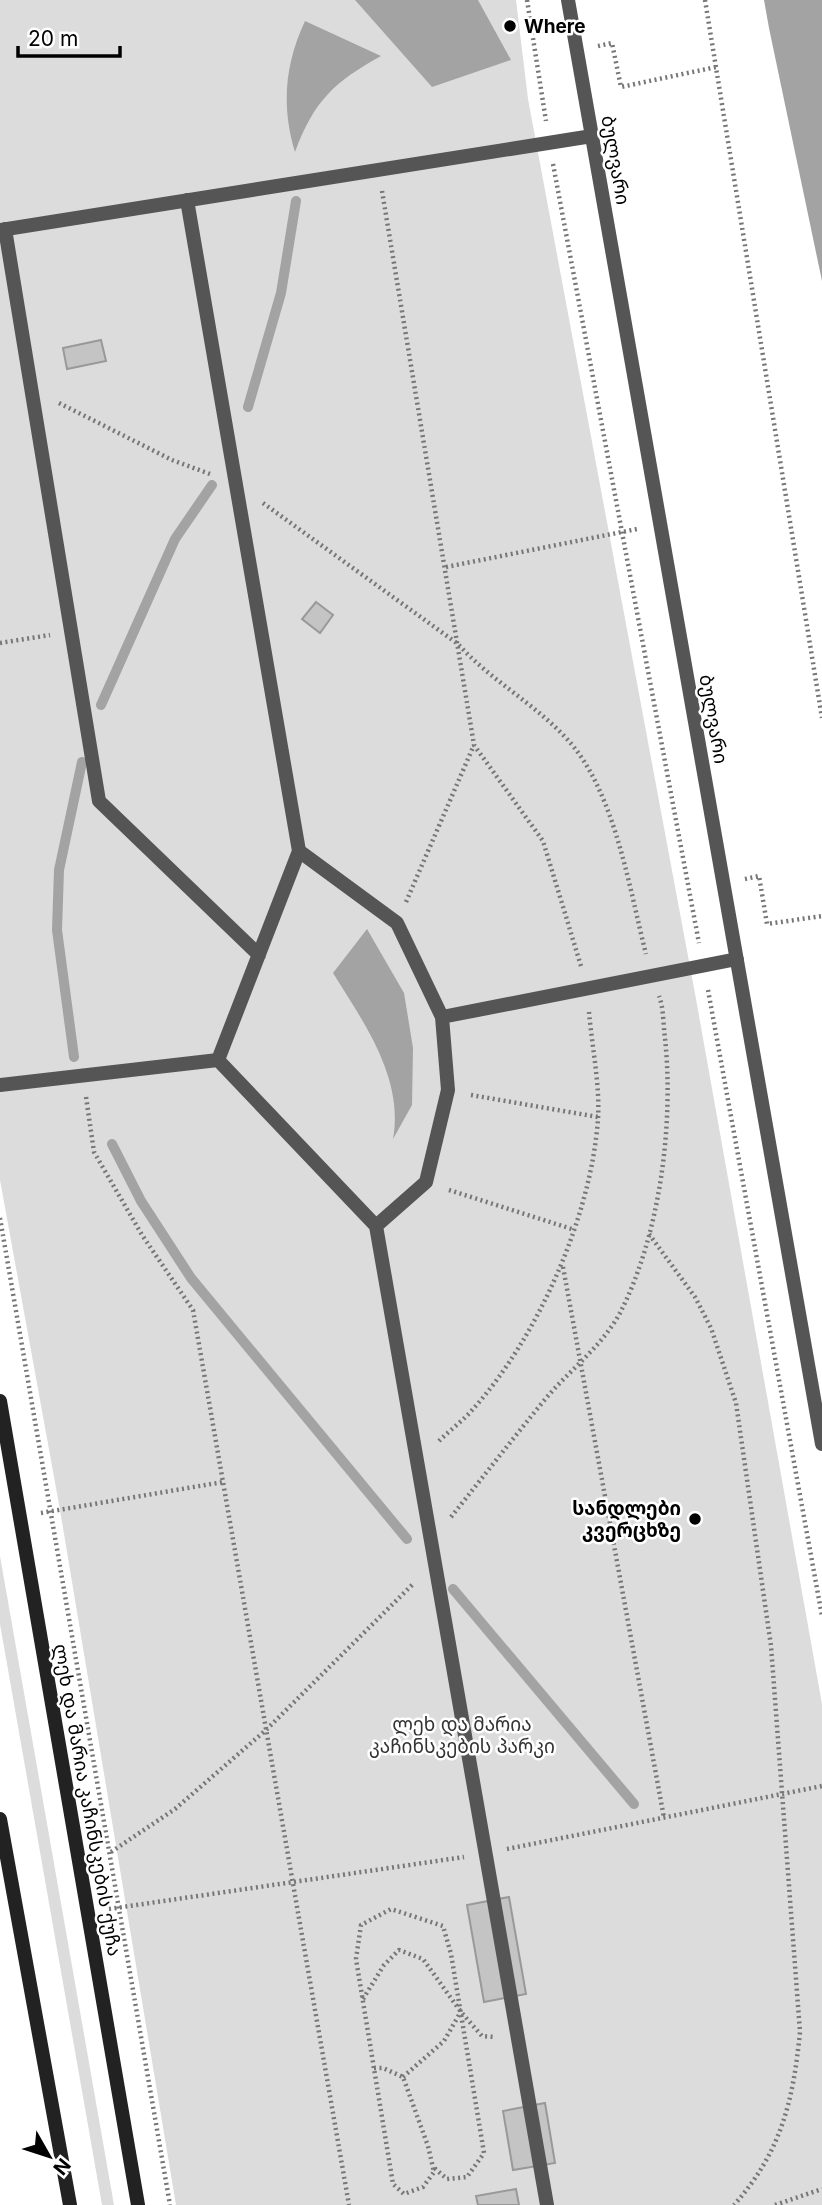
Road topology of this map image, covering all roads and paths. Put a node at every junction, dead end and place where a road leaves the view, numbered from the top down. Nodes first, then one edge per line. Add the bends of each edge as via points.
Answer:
1 (527, 0) edge
2 (568, 0) edge
3 (705, 0) edge
4 (612, 43) dead end
5 (716, 67) junction
6 (592, 136) junction
7 (549, 143) junction
8 (378, 170) junction
9 (187, 200) junction
10 (2, 229) edge
11 (661, 524) junction
12 (622, 532) junction
13 (446, 567) junction
14 (71, 631) junction
15 (0, 643) edge
16 (822, 718) edge
17 (474, 745) junction
18 (299, 851) junction
19 (759, 876) dead end
20 (822, 916) edge
21 (397, 923) junction
22 (258, 955) junction
23 (737, 959) junction
24 (703, 965) junction
25 (587, 986) junction
26 (442, 1017) junction
27 (218, 1060) junction
28 (83, 1076) junction
29 (0, 1086) edge
30 (447, 1090) junction
31 (598, 1117) junction
32 (426, 1182) junction
33 (0, 1218) edge
34 (376, 1226) junction
35 (575, 1230) junction
36 (648, 1233) dead end
37 (563, 1267) junction
38 (0, 1401) edge
39 (822, 1444) edge
40 (416, 1459) junction
41 (223, 1482) junction
42 (52, 1511) junction
43 (822, 1616) edge
44 (822, 1786) edge
45 (783, 1794) junction
46 (664, 1818) junction
47 (0, 1819) edge
48 (485, 1854) junction
49 (292, 1882) junction
50 (120, 1907) junction
51 (87, 1912) junction
52 (363, 1999) junction
53 (461, 2012) junction
54 (517, 2032) junction
55 (374, 2068) junction
56 (403, 2077) junction
57 (432, 2166) junction
58 (822, 2189) edge
59 (70, 2205) edge
60 (138, 2205) edge
61 (170, 2205) edge
62 (349, 2205) edge
63 (547, 2205) edge
64 (734, 2205) edge
65 (775, 2205) edge

1 - 7 path
2 - 6 street, ბულვარი
3 - 5 path
4 - 5 path via 621,88
5 - 16 path
6 - 7 street
6 - 11 street, ბულვარი
7 - 8 street
7 - 12 path
8 - 9 street
8 - 13 path
9 - 10 street
9 - 18 street
10 - 14 street
11 - 12 path
11 - 23 street, ბულვარი
12 - 13 path
12 - 24 path
13 - 17 path
14 - 15 path
14 - 22 street via 99,801
17 - 21 path
17 - 25 path via 543,841
18 - 21 street
18 - 22 street
19 - 20 path via 767,924
21 - 26 street
22 - 27 street
23 - 24 street
23 - 39 street, ბულვარი
24 - 25 street
24 - 43 path
25 - 26 street
25 - 31 path
26 - 30 street
27 - 28 street
27 - 34 street
28 - 29 street
28 - 41 path via 94,1152 193,1310
30 - 31 path
30 - 32 street
31 - 35 path
32 - 34 street
32 - 35 path
33 - 42 path
34 - 40 street
35 - 37 path
36 - 45 path via 695,1297 711,1328 736,1403 771,1646
37 - 40 path via 514,1352 474,1408
37 - 46 path
38 - 51 main road, ლეხ და მარია კაჩინსკების ქუჩა
40 - 48 street
41 - 42 path
41 - 49 path
42 - 50 path
44 - 45 path
45 - 46 path
45 - 64 path via 800,2019 795,2078 784,2126 770,2156
46 - 48 path
47 - 59 main road
48 - 49 path
48 - 54 street
49 - 50 path
49 - 62 path
50 - 51 path
50 - 61 path
51 - 60 main road, ლეხ და მარია კაჩინსკების ქუჩა
52 - 53 path via 399,1950 423,1959
52 - 53 path via 356,1959 361,1925 391,1909 443,1926
52 - 55 path
53 - 54 path via 482,2036
53 - 56 path via 444,2041
53 - 57 path via 484,2153 467,2177 447,2179
54 - 63 street
55 - 56 path
55 - 57 path via 393,2184 404,2194 423,2188
56 - 57 path
58 - 65 path

